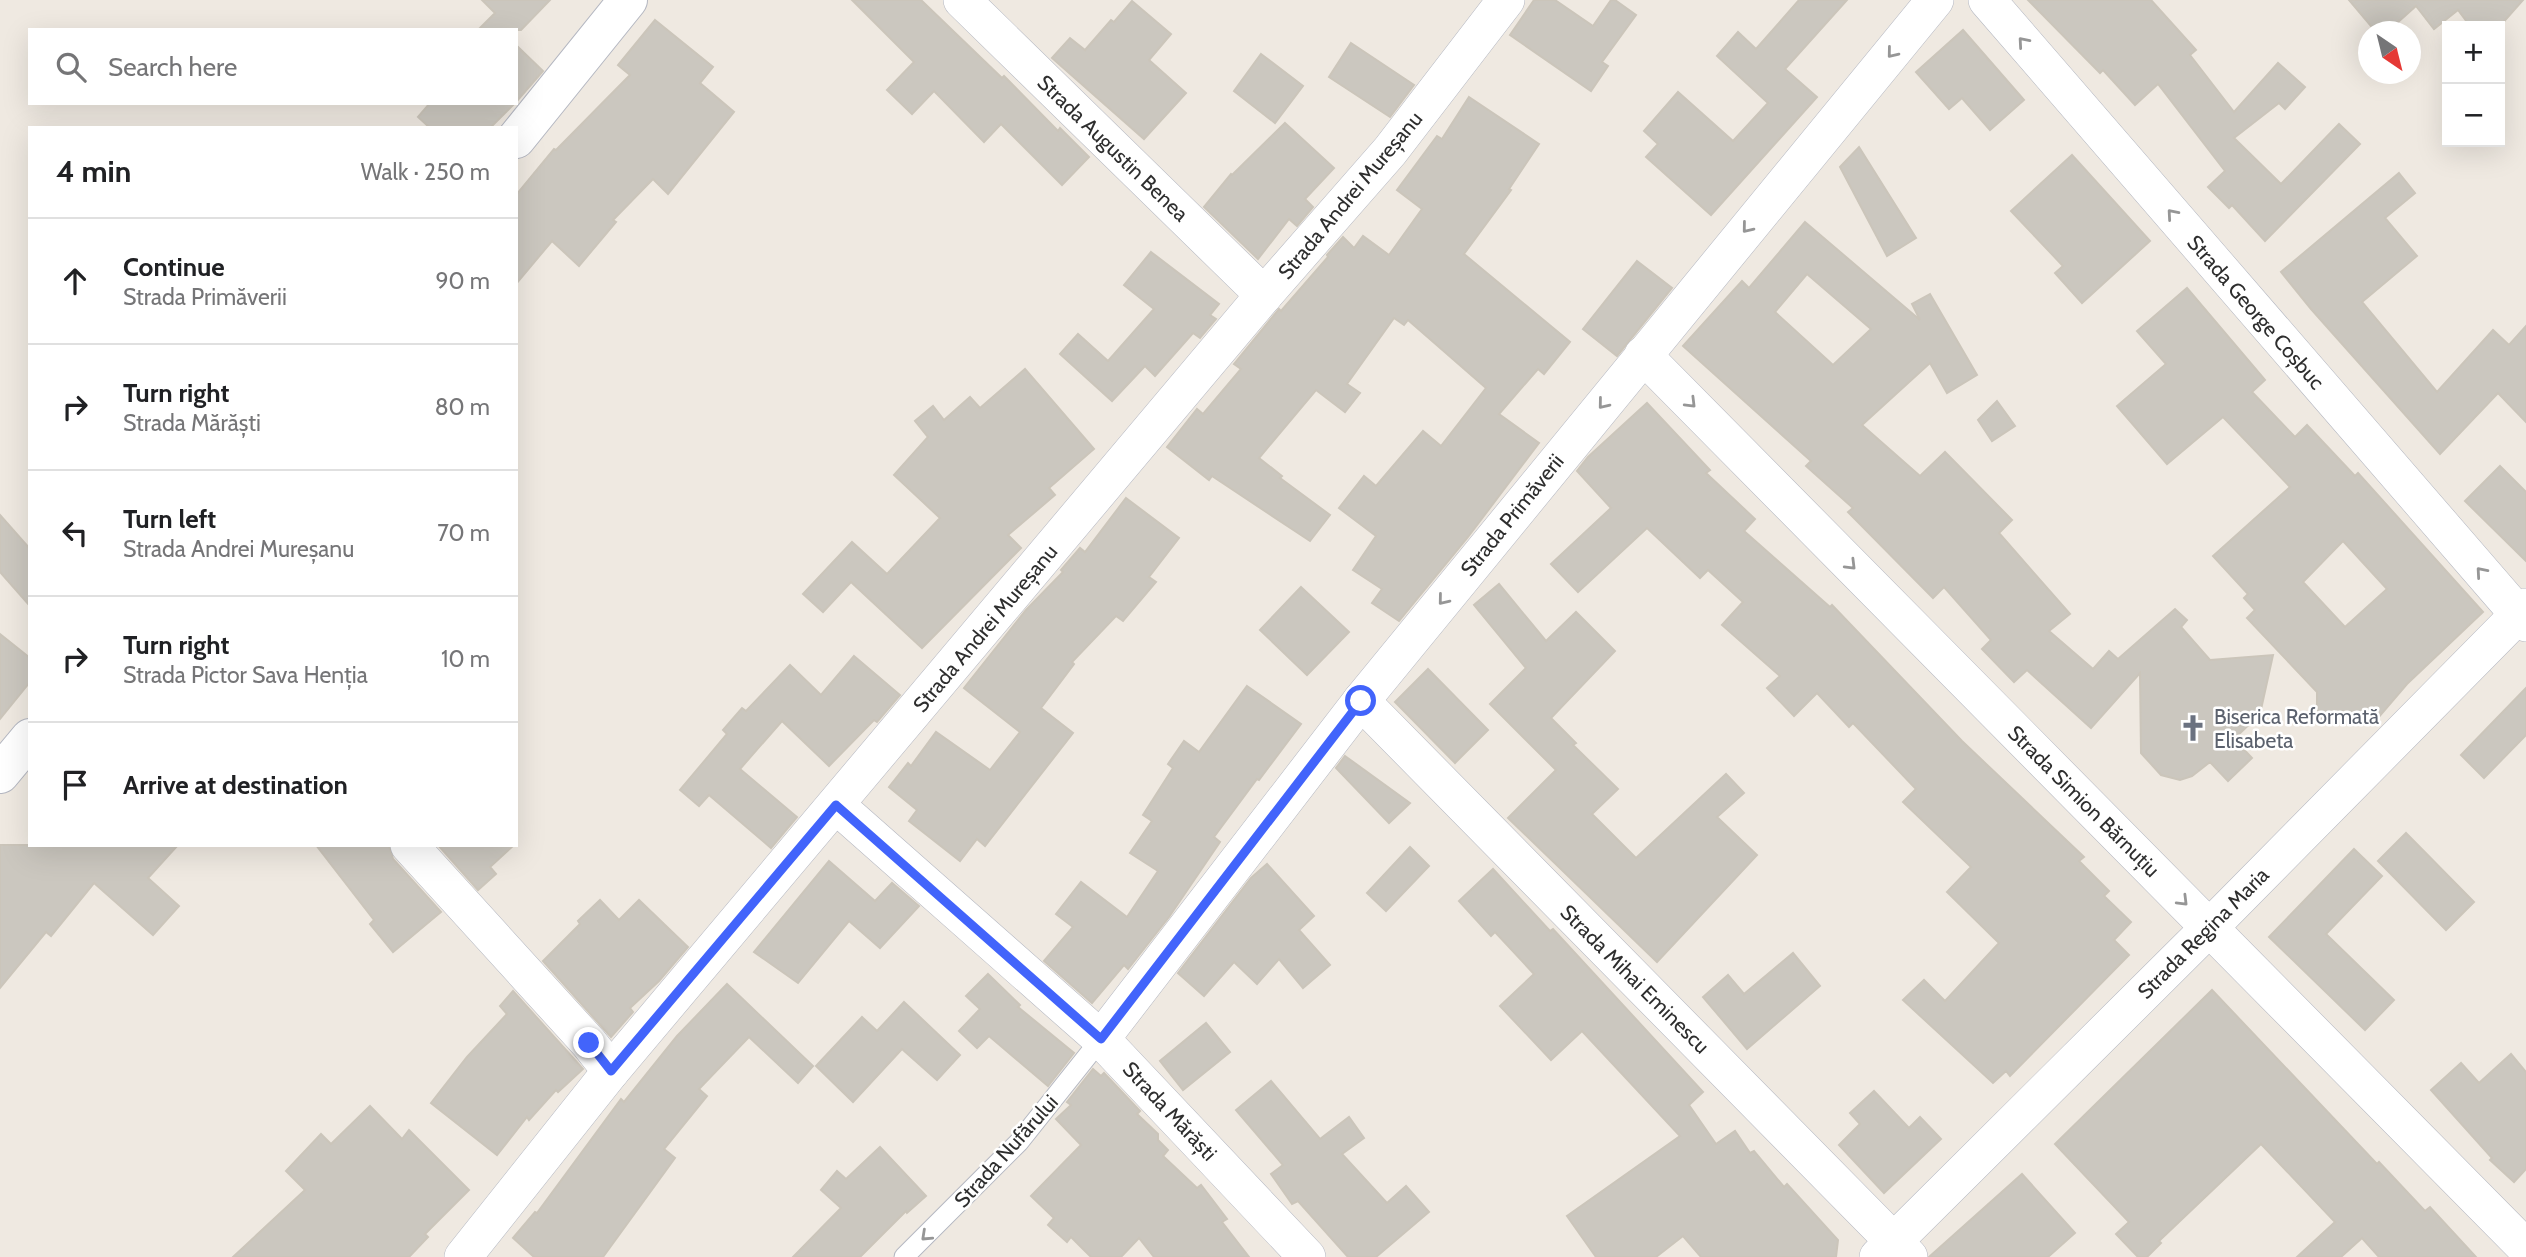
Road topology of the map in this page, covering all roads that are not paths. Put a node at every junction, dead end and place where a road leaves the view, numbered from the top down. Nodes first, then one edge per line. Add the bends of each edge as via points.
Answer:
1 (628, 0) edge
2 (962, 0) edge
3 (1506, 0) edge
4 (1935, 0) edge
5 (1987, 0) edge
6 (518, 137) edge
7 (1265, 295) junction
8 (1643, 355) junction
9 (2523, 615) edge
10 (1361, 701) junction
11 (28, 740) edge
12 (0, 774) edge
13 (836, 805) junction
14 (411, 847) edge
15 (2209, 928) junction
16 (1101, 1039) junction
17 (611, 1071) junction
18 (2526, 1248) edge
19 (1894, 1252) edge
20 (463, 1257) edge
21 (904, 1257) edge
22 (1307, 1257) edge

1 - 6 main road
2 - 7 street, Strada Augustin Benea
3 - 7 street, Strada Andrei Mureșanu via 1390,151
4 -> 8 street, Strada Primăverii
9 -> 5 street, Strada George Coșbuc
7 - 13 street, Strada Andrei Mureșanu
8 -> 10 street, Strada Primăverii
8 -> 15 street, Strada Simion Bărnuțiu
9 - 15 street, Strada Regina Maria
10 - 16 street, Strada Primăverii
10 - 19 street, Strada Mihai Eminescu
11 - 12 main road
13 - 16 street, Strada Mărăști
13 - 17 street, Strada Andrei Mureșanu
14 - 17 street
15 - 18 street, Strada Simion Bărnuțiu
15 - 19 street, Strada Regina Maria
16 -> 21 lane, Strada Nufărului via 1019,1142
16 - 22 street, Strada Mărăști
17 - 20 street, Strada Andrei Mureșanu

